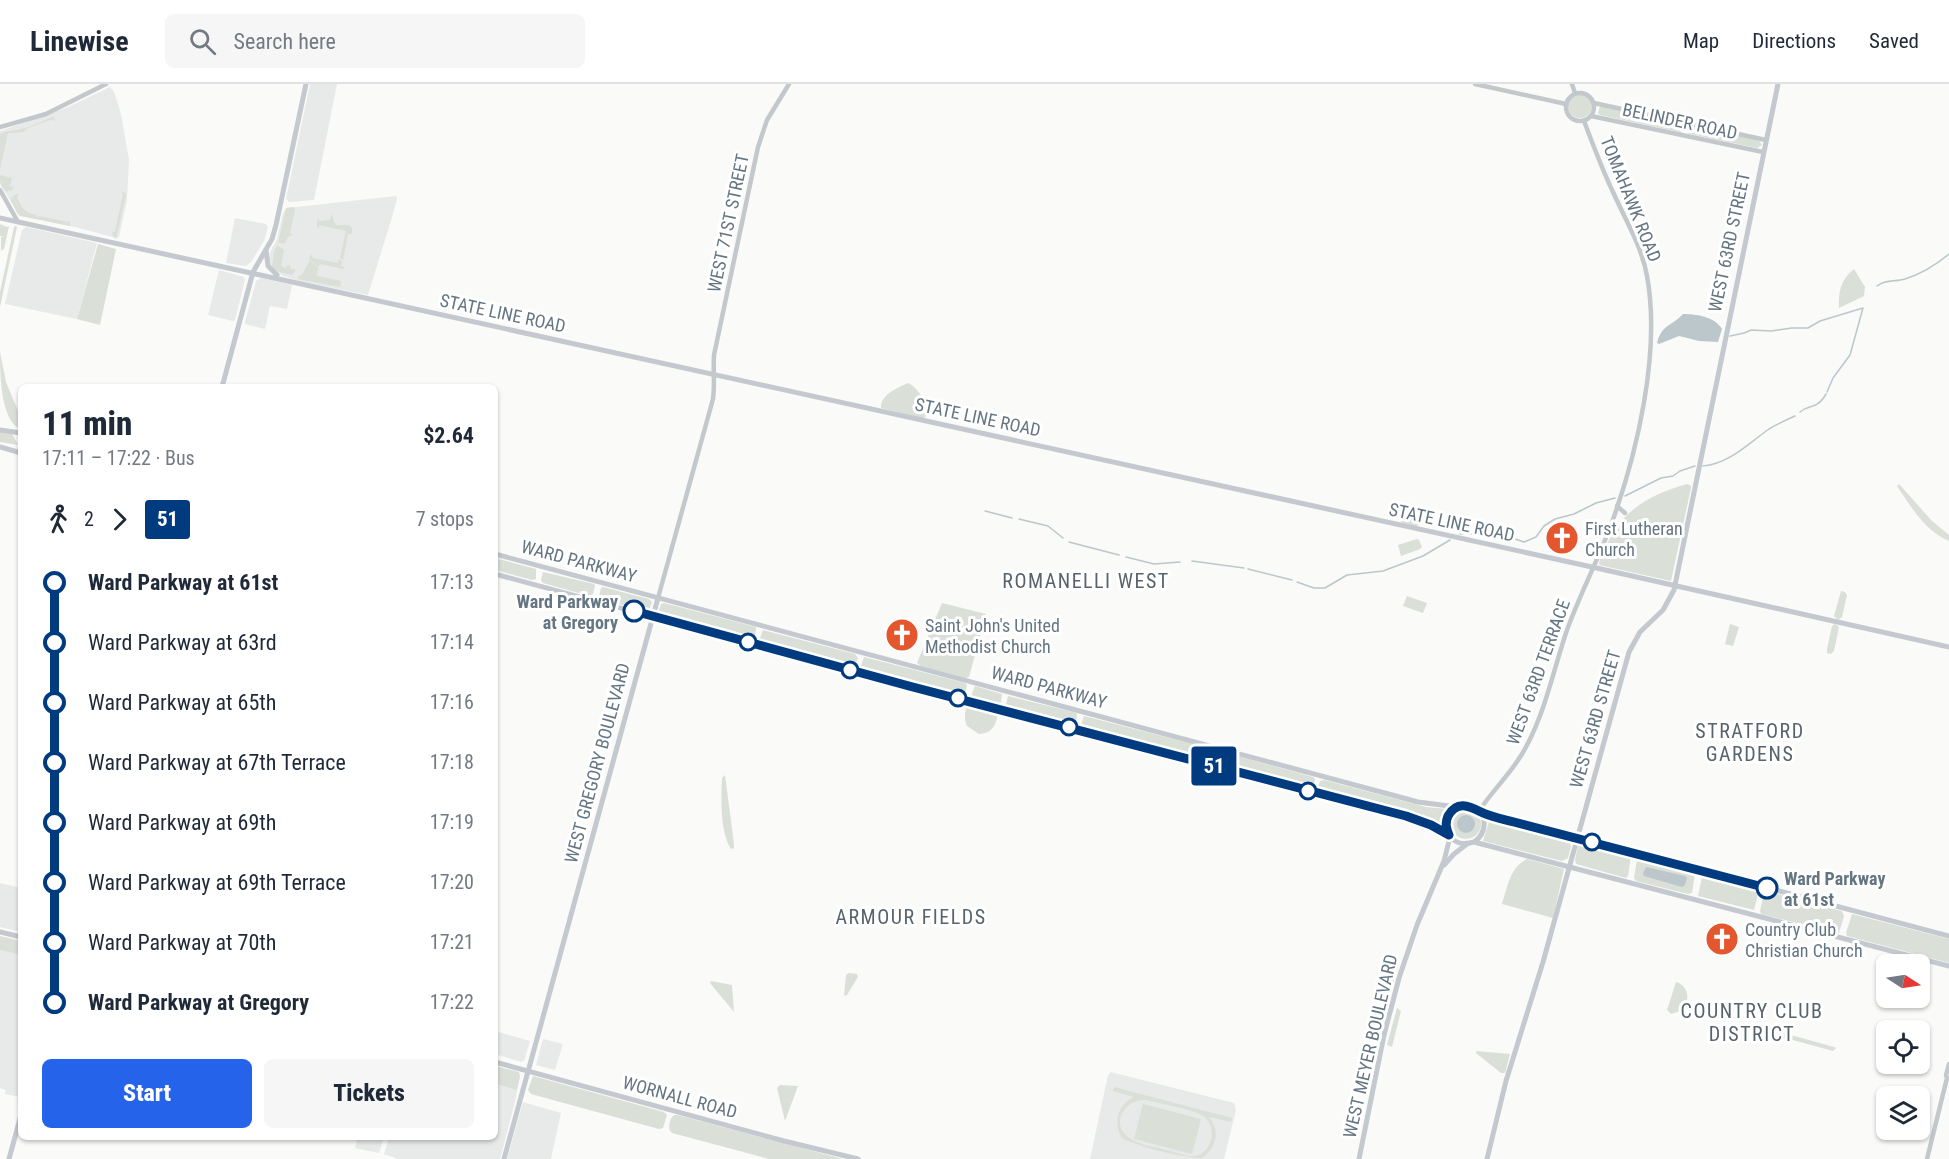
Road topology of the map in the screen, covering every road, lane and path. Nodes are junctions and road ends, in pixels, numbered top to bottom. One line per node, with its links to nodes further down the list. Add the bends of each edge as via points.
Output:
1 (106, 84): 12 (street, via 46,114)
2 (306, 84): 18 (main road, via 281,206)
3 (789, 84): 21 (street, WEST 71ST STREET, via 760,138 714,355)
4 (1475, 84): 9 (street)
5 (1572, 84): 7 (street)
6 (1778, 84): 13 (main road, WEST 63RD STREET)
7 (1575, 93): 8 (street, via 1588,95); 9 (street)
8 (1594, 103): 10 (street); 13 (street)
9 (1566, 104): 11 (street, via 1571,118)
10 (1591, 116): 11 (street); 14 (street, BELINDER ROAD)
11 (1584, 121): 27 (street, TOMAHAWK ROAD, via 1641,255 1650,297 1645,396)
12 (0, 128)
13 (1766, 140): 14 (main road, WEST 63RD STREET)
14 (1763, 152): 32 (main road, WEST 63RD STREET)
15 (0, 190): 17 (street)
16 (0, 218): 17 (main road, STATE LINE ROAD)
17 (18, 222): 19 (main road, STATE LINE ROAD)
18 (266, 250): 19 (main road); 20 (main road, via 269,268)
19 (253, 272): 20 (main road, STATE LINE ROAD); 22 (main road)
20 (284, 279): 21 (main road, STATE LINE ROAD)
21 (714, 375): 30 (main road, STATE LINE ROAD); 33 (street, WEST GREGORY BOULEVARD, via 705,433)
22 (223, 384)
23 (0, 430): 24 (main road)
24 (18, 433)
25 (0, 447): 26 (main road)
26 (18, 452)
27 (1617, 506): 28 (street); 30 (street, TOMAHAWK ROAD)
28 (1625, 513)
29 (498, 555): 33 (main road, WARD PARKWAY)
30 (1592, 567): 32 (main road, STATE LINE ROAD); 37 (street, WEST 63RD TERRACE, via 1529,743)
31 (498, 575): 34 (main road, WARD PARKWAY)
32 (1674, 586): 35 (main road, STATE LINE ROAD); 39 (main road, WEST 63RD STREET, via 1670,600 1640,632 1629,651)
33 (658, 598): 34 (main road, WEST GREGORY BOULEVARD); 36 (main road, WARD PARKWAY, via 1418,802)
34 (653, 616): 38 (main road, WARD PARKWAY, via 1406,816); 49 (main road, WEST GREGORY BOULEVARD)
35 (1949, 647)
36 (1457, 807): 37 (main road, via 1466,805); 38 (main road, via 1447,819)
37 (1480, 811): 39 (main road); 40 (main road, via 1484,829)
38 (1450, 836): 40 (main road, via 1459,843); 42 (main road, WEST MEYER BOULEVARD)
39 (1577, 838): 41 (main road, WEST 63RD STREET); 45 (main road)
40 (1470, 843): 41 (main road); 42 (main road, via 1448,860)
41 (1569, 867): 46 (main road); 56 (main road, WEST 63RD STREET)
42 (1438, 874): 55 (main road, WEST MEYER BOULEVARD, via 1408,949 1393,1000)
43 (0, 932): 44 (main road)
44 (18, 936)
45 (1949, 936)
46 (1949, 966)
47 (498, 1063): 49 (main road, WORNALL ROAD)
48 (1949, 1064): 50 (street)
49 (528, 1071): 53 (main road, WEST GREGORY BOULEVARD); 54 (main road, WORNALL ROAD)
50 (1948, 1078): 57 (street)
51 (18, 1126): 52 (main road)
52 (9, 1159)
53 (504, 1159)
54 (858, 1159)
55 (1359, 1159)
56 (1487, 1159)
57 (1927, 1159)

